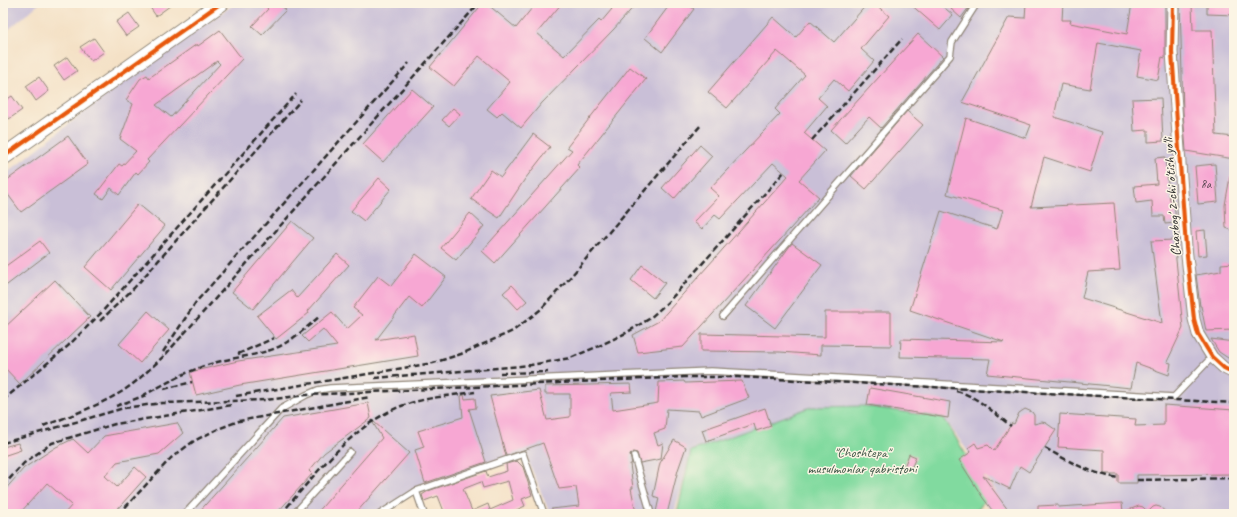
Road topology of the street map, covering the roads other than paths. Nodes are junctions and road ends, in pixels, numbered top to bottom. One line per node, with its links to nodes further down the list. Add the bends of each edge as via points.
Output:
1 (221, 3): 4 (street)
2 (977, 3): 5 (lane, via 952,42 950,56)
3 (1174, 3): 6 (street, Charbog' 2-chi o'tish yo'li, via 1172,52 1186,247 1194,319 1198,334)
4 (3, 158)
5 (723, 316)
6 (1212, 357): 7 (street, Charbog' 2-chi o'tish yo'li); 11 (lane, via 1174,396 711,371 330,388 318,390 281,409)
7 (1234, 373)
8 (350, 452): 12 (lane)
9 (634, 456): 16 (lane)
10 (416, 491): 13 (lane); 14 (lane); 15 (lane, via 523,454)
11 (184, 514)
12 (294, 514)
13 (380, 514)
14 (424, 514)
15 (544, 514)
16 (651, 514)

